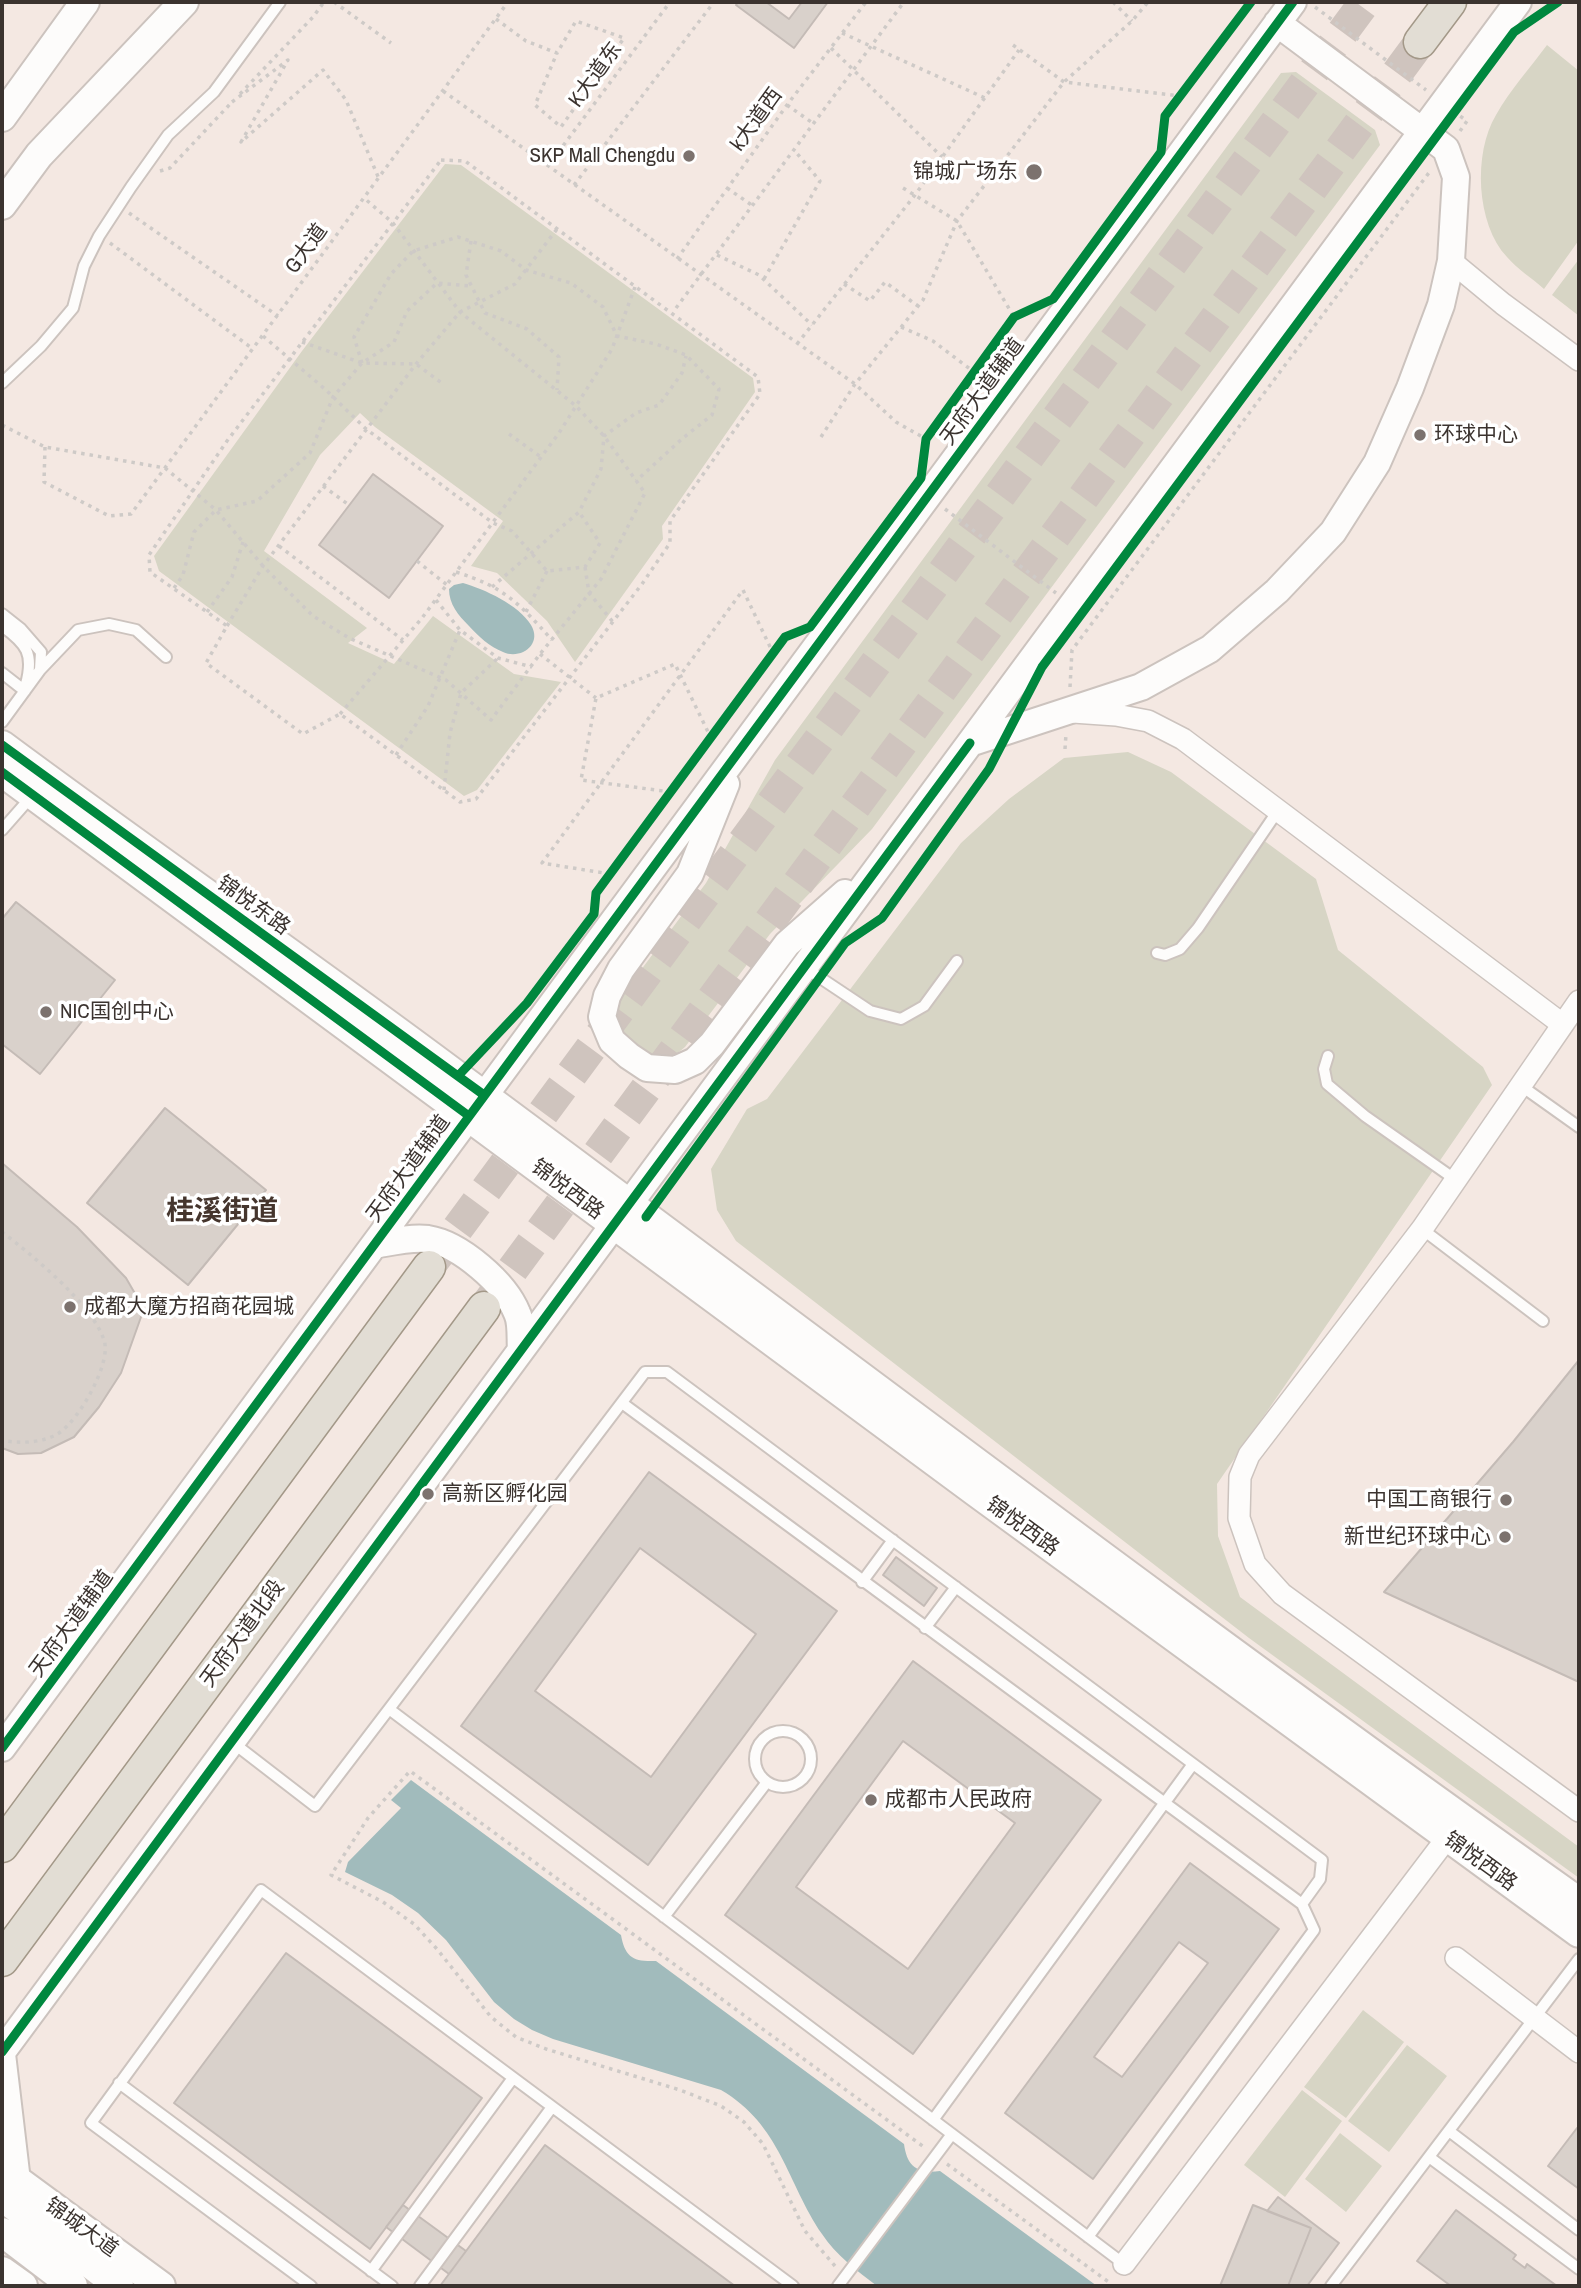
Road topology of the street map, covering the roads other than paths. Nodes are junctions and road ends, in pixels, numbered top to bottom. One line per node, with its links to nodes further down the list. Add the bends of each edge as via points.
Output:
1 (85, 2): 9 (main road)
2 (184, 2): 13 (main road, via 39,155)
3 (280, 2): 16 (lane, via 214,92 168,135 135,180 84,266 73,308)
4 (1293, 2): 7 (street, 天府大道辅道)
5 (1450, 2): 8 (main road)
6 (1518, 2): 12 (street, via 1453,106)
7 (1277, 23): 12 (street); 27 (street, 天府大道辅道)
8 (1420, 42)
9 (28, 79): 10 (main road); 11 (main road)
10 (2, 92)
11 (2, 117)
12 (1428, 135): 14 (street, via 1446,149 1456,177); 25 (street)
13 (2, 205)
14 (1451, 261): 15 (street); 23 (street, via 1441,305 1410,388 1377,463 1334,532 1277,591 1210,649 1141,687)
15 (1579, 360)
16 (2, 383)
17 (2, 614): 20 (lane, via 41,652)
18 (2, 626): 22 (lane, via 29,652 31,667)
19 (166, 657): 20 (lane, via 136,630 109,624 78,630)
20 (40, 670): 22 (lane)
21 (2, 673): 22 (lane)
22 (25, 691): 24 (lane)
23 (1068, 712): 25 (street); 30 (street, via 1149,721 1183,739)
24 (2, 722)
25 (970, 743): 32 (street)
26 (2, 745): 40 (main road, 锦悦东路)
27 (740, 750): 32 (street, via 690,874 607,996 602,1017 612,1041 629,1056 648,1068 675,1070 695,1061 787,944); 40 (street, 天府大道辅道)
28 (2, 772): 29 (main road, 锦悦东路)
29 (33, 795): 31 (lane); 40 (main road, 锦悦东路)
30 (1278, 812): 33 (lane, via 1180,949); 37 (street)
31 (2, 830)
32 (884, 858): 35 (street)
33 (1157, 953)
34 (957, 961): 35 (lane, via 923,1006 901,1019 870,1011)
35 (804, 967): 43 (street)
36 (1579, 1001): 37 (street)
37 (1562, 1024): 39 (street)
38 (1328, 1056): 42 (lane, via 1324,1069 1327,1084)
39 (1520, 1085): 41 (lane); 42 (street)
40 (477, 1106): 43 (main road, 锦悦西路); 45 (street, 天府大道辅道)
41 (1579, 1127)
42 (1455, 1180): 44 (street)
43 (621, 1215): 49 (street); 62 (main road, 锦悦西路); 64 (main road, 锦悦西路)
44 (1422, 1228): 48 (lane); 61 (street, via 1249,1455 1240,1477 1239,1518 1255,1564 1282,1594)
45 (374, 1245): 49 (street, via 429,1239 459,1251 505,1292 518,1315); 57 (street, 天府大道辅道)
46 (429, 1267): 63 (main road)
47 (484, 1308): 70 (main road, 天府大道北段)
48 (1543, 1321)
49 (521, 1350): 56 (street)
50 (621, 1404): 51 (lane, via 645,1372 667,1372); 52 (lane); 55 (lane)
51 (893, 1540): 52 (lane); 53 (lane)
52 (862, 1582): 54 (lane)
53 (956, 1587): 54 (lane); 58 (lane)
54 (925, 1628): 60 (lane)
55 (389, 1709): 56 (lane, via 315,1806); 66 (lane)
56 (231, 1742): 73 (street)
57 (2, 1748)
58 (1194, 1764): 60 (lane); 65 (lane, via 1322,1860 1320,1879)
59 (767, 1782): 59 (lane, via 785,1787 802,1780 810,1763 800,1737 783,1731 760,1742 756,1768); 66 (lane)
60 (1164, 1805): 65 (lane); 77 (lane)
61 (1579, 1811)
62 (1447, 1838): 67 (main road, 锦悦西路); 85 (street)
63 (2, 1846)
64 (1579, 1902)
65 (1302, 1904): 84 (lane, via 1314,1930)
66 (664, 1917): 77 (lane)
67 (1579, 1933)
68 (1456, 1958): 71 (street)
69 (1579, 1959): 71 (lane)
70 (2, 1960)
71 (1534, 2018): 72 (street); 78 (lane)
72 (1579, 2052)
73 (2, 2053): 81 (street)
74 (513, 2078): 75 (lane, via 261,1890); 76 (lane); 88 (lane)
75 (120, 2083): 88 (lane); 93 (lane, via 91,2123)
76 (552, 2107): 95 (lane); 96 (lane)
77 (933, 2120): 79 (lane)
78 (1449, 2131): 80 (lane); 82 (lane)
79 (952, 2134): 84 (lane); 97 (lane)
80 (1429, 2157): 86 (lane); 98 (lane)
81 (7, 2182): 91 (main road); 92 (main road, 锦城大道)
82 (1579, 2230)
83 (2, 2232): 90 (main road)
84 (1087, 2237): 85 (lane)
85 (1124, 2264)
86 (1579, 2269)
87 (2, 2271): 89 (main road)
88 (372, 2271): 94 (lane)
89 (23, 2286)
90 (73, 2286)
91 (119, 2286)
92 (161, 2286)
93 (311, 2286)
94 (392, 2286)
95 (420, 2286)
96 (793, 2286)
97 (838, 2286)
98 (1331, 2286)

